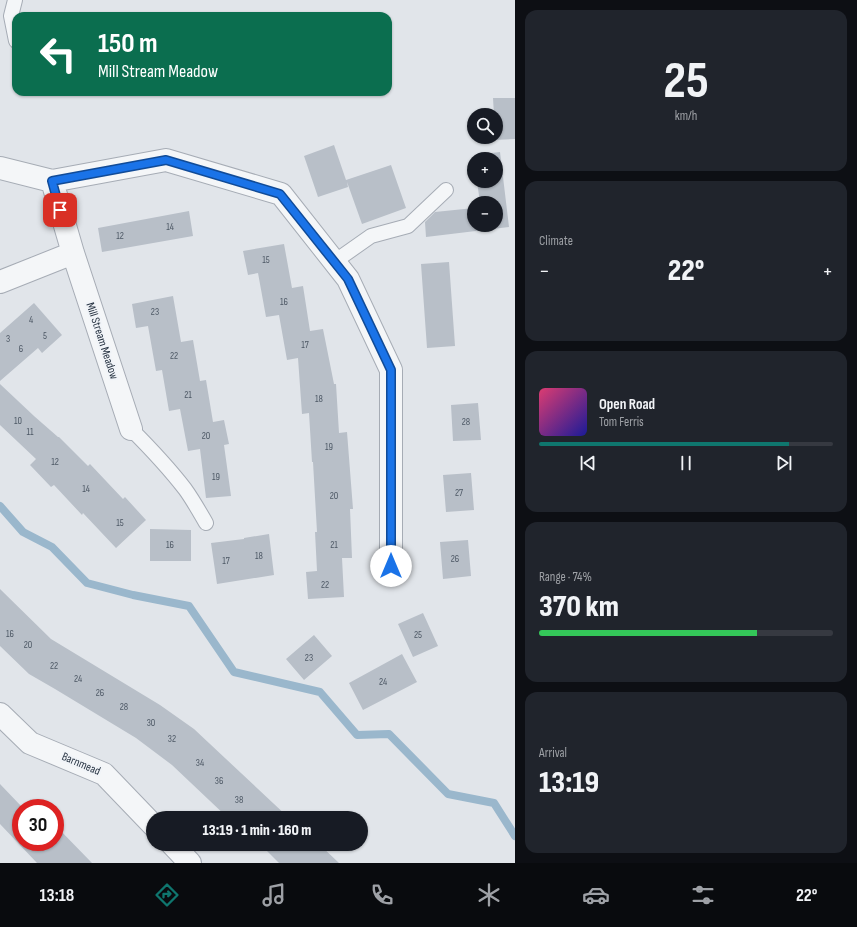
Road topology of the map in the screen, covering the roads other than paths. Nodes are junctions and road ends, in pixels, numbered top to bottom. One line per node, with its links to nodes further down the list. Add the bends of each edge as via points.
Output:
1 (15, 0): 2 (lane)
2 (12, 12)
3 (0, 168): 4 (street)
4 (52, 181): 6 (street, Mill Stream Meadow); 7 (street, via 166,160 280,194)
5 (446, 190): 7 (lane, via 408,226 371,236)
6 (73, 254): 8 (street); 9 (street, Mill Stream Meadow)
7 (334, 262): 11 (street, via 348,279 391,370)
8 (0, 282)
9 (131, 429): 10 (lane, via 186,490)
10 (206, 523)
11 (391, 566)
12 (0, 714): 13 (street, Barnmead, via 30,742 104,774)
13 (146, 818)
14 (179, 851): 15 (street)
15 (190, 863)

